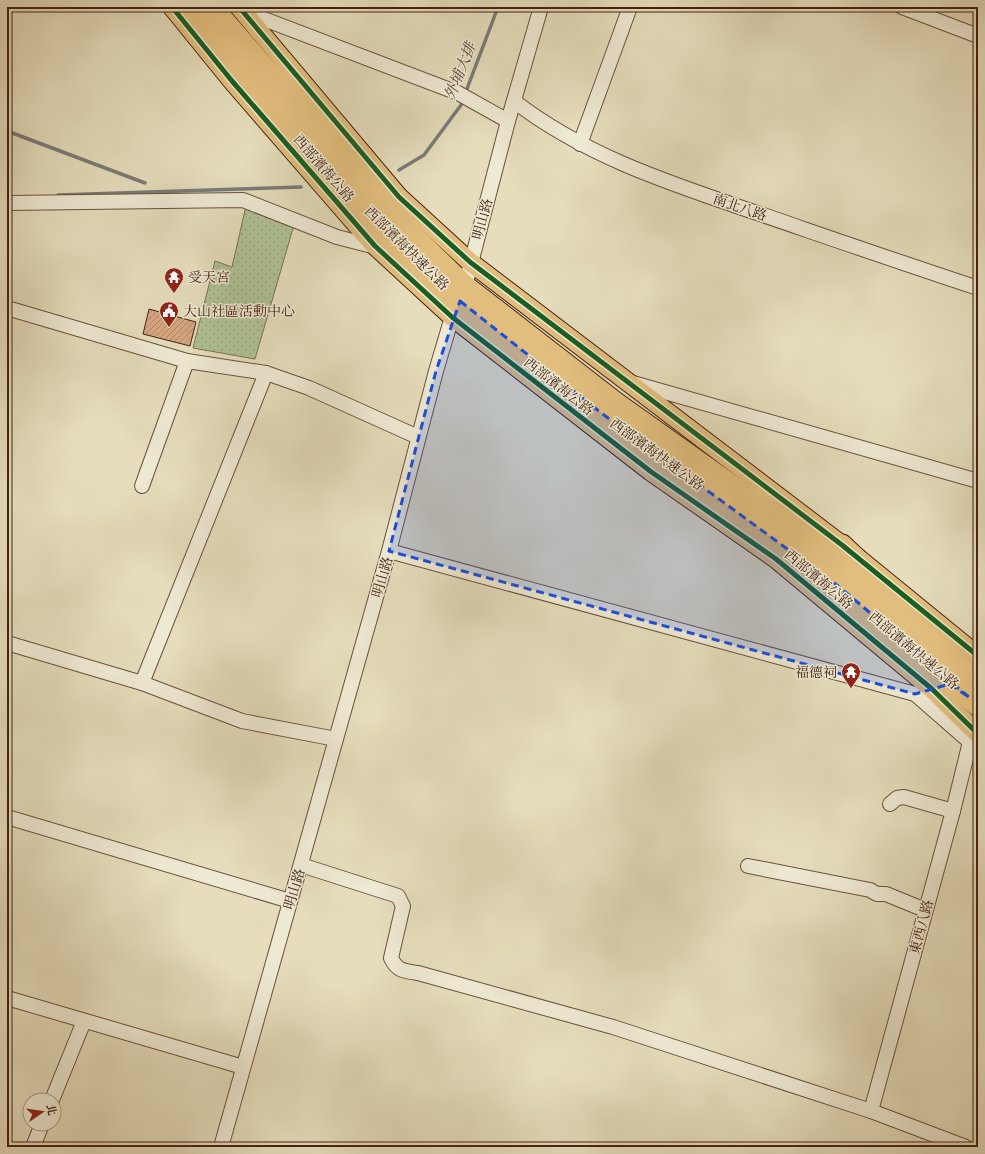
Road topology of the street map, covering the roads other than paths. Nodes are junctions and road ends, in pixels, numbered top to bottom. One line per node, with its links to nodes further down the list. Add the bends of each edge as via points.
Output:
1 (172, 7): 9 (main road, 西部濱海公路)
2 (177, 7): 9 (highway)
3 (189, 7): 18 (highway, 西部濱海快速公路, via 392,238)
4 (212, 7): 18 (highway, 西部濱海快速公路, via 401,224)
5 (541, 7): 11 (street, 明山路)
6 (630, 7): 13 (street)
7 (902, 7): 10 (street)
8 (241, 9): 12 (street, via 463,96); 16 (main road, via 399,197)
9 (192, 32): 15 (main road, 西部濱海公路)
10 (978, 36)
11 (514, 101): 12 (street, 明山路); 13 (street, 南北八路, via 530,114)
12 (508, 122): 16 (street, 明山路)
13 (580, 144): 17 (street, 南北八路, via 675,185)
14 (7, 203): 15 (street, via 243,200 337,237)
15 (376, 247): 18 (main road, 西部濱海公路)
16 (470, 262): 18 (street, 明山路); 22 (main road)
17 (978, 288)
18 (459, 301): 23 (street, 明山路); 28 (main road, 西部濱海公路, via 650,471); 33 (highway, 西部濱海快速公路, via 600,412 842,589)
19 (7, 308): 20 (street)
20 (187, 361): 21 (street); 25 (street)
21 (266, 374): 23 (street, via 309,388); 31 (street)
22 (631, 382): 24 (street); 26 (main road)
23 (418, 437): 27 (street, 明山路)
24 (978, 481)
25 (142, 486)
26 (842, 545): 30 (main road); 33 (highway)
27 (389, 551): 34 (street); 36 (street, 明山路)
28 (776, 559): 32 (main road, 西部濱海公路); 33 (highway)
29 (7, 643): 31 (street)
30 (978, 656)
31 (142, 683): 36 (street, via 242,721)
32 (932, 689): 34 (street); 35 (main road, 西部濱海公路)
33 (976, 692)
34 (915, 694): 35 (street)
35 (974, 738): 38 (street, 東西八路)
36 (336, 739): 40 (street, 明山路)
37 (890, 804): 38 (street, via 897,798 904,798)
38 (953, 811): 43 (street, 東西八路)
39 (7, 817): 42 (street)
40 (301, 865): 42 (street, 明山路); 48 (street, via 398,896 403,906 391,958 395,967 613,1027)
41 (748, 866): 43 (street, via 870,890)
42 (290, 901): 46 (street, 明山路)
43 (925, 910): 48 (street, 東西八路)
44 (7, 998): 45 (street)
45 (84, 1021): 46 (street); 47 (street)
46 (243, 1067): 51 (street, 明山路)
47 (55, 1092)
48 (871, 1111): 52 (street)
49 (39, 1132): 50 (street)
50 (33, 1147)
51 (220, 1147)
52 (966, 1147)

